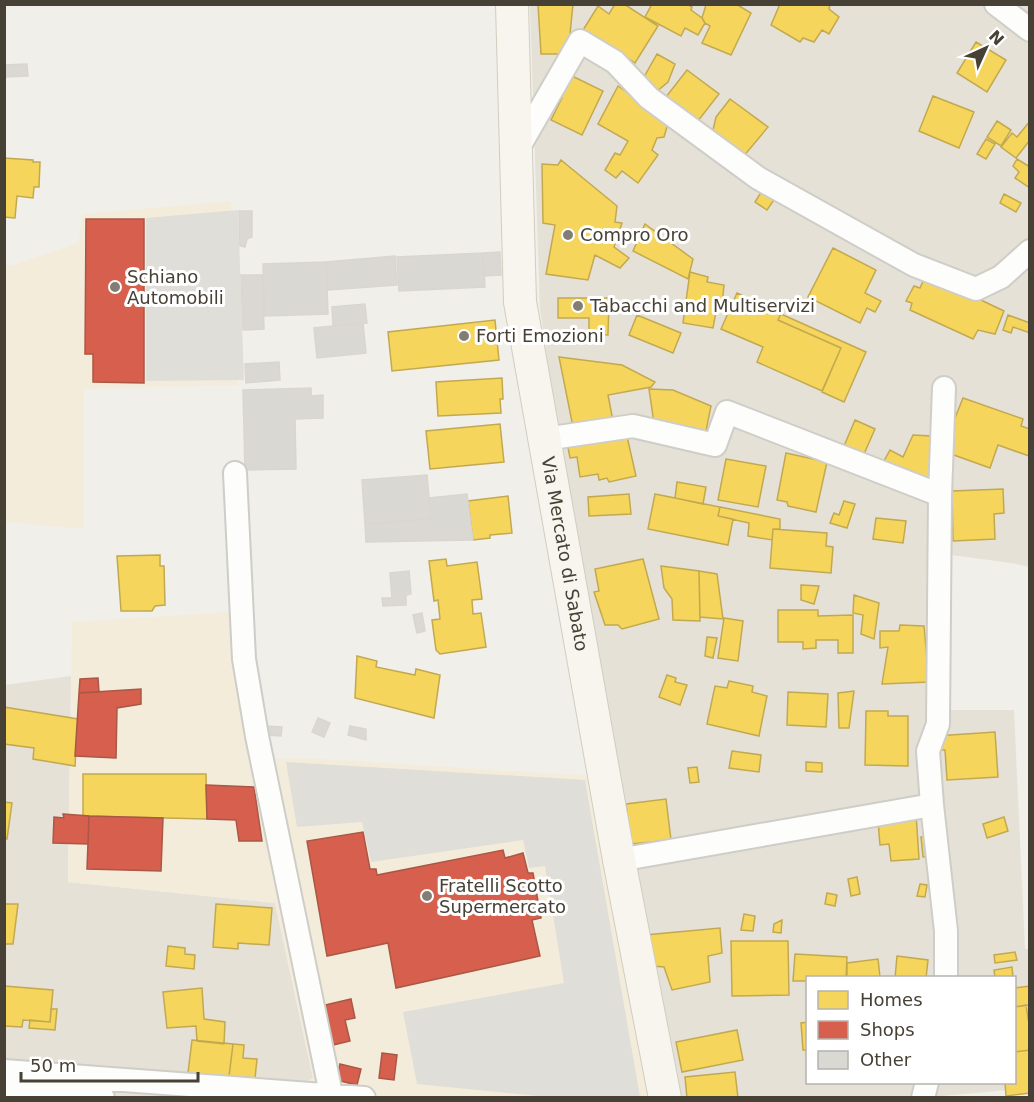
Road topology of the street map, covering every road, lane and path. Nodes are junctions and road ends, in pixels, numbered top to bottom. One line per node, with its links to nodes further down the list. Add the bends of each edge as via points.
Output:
1 (512, 4): 4 (street, Via Mercato di Sabato)
2 (996, 4): 3 (street)
3 (1029, 30)
4 (516, 152): 5 (street, via 580,41 615,62 649,98 758,178 914,265 976,289 1001,277); 7 (street, Via Mercato di Sabato, via 520,302)
5 (1029, 251)
6 (944, 388): 9 (street)
7 (545, 439): 9 (street, via 633,426 715,445 727,412); 11 (street, Via Mercato di Sabato)
8 (235, 473): 15 (street, via 244,658)
9 (940, 495): 10 (street, via 938,724 928,752)
10 (932, 805): 11 (street); 12 (street, via 946,931)
11 (619, 861): 18 (street, Via Mercato di Sabato)
12 (946, 976)
13 (4, 1071): 15 (street)
14 (4, 1088): 16 (street)
15 (331, 1094): 17 (street)
16 (103, 1098)
17 (364, 1098)
18 (665, 1098)

